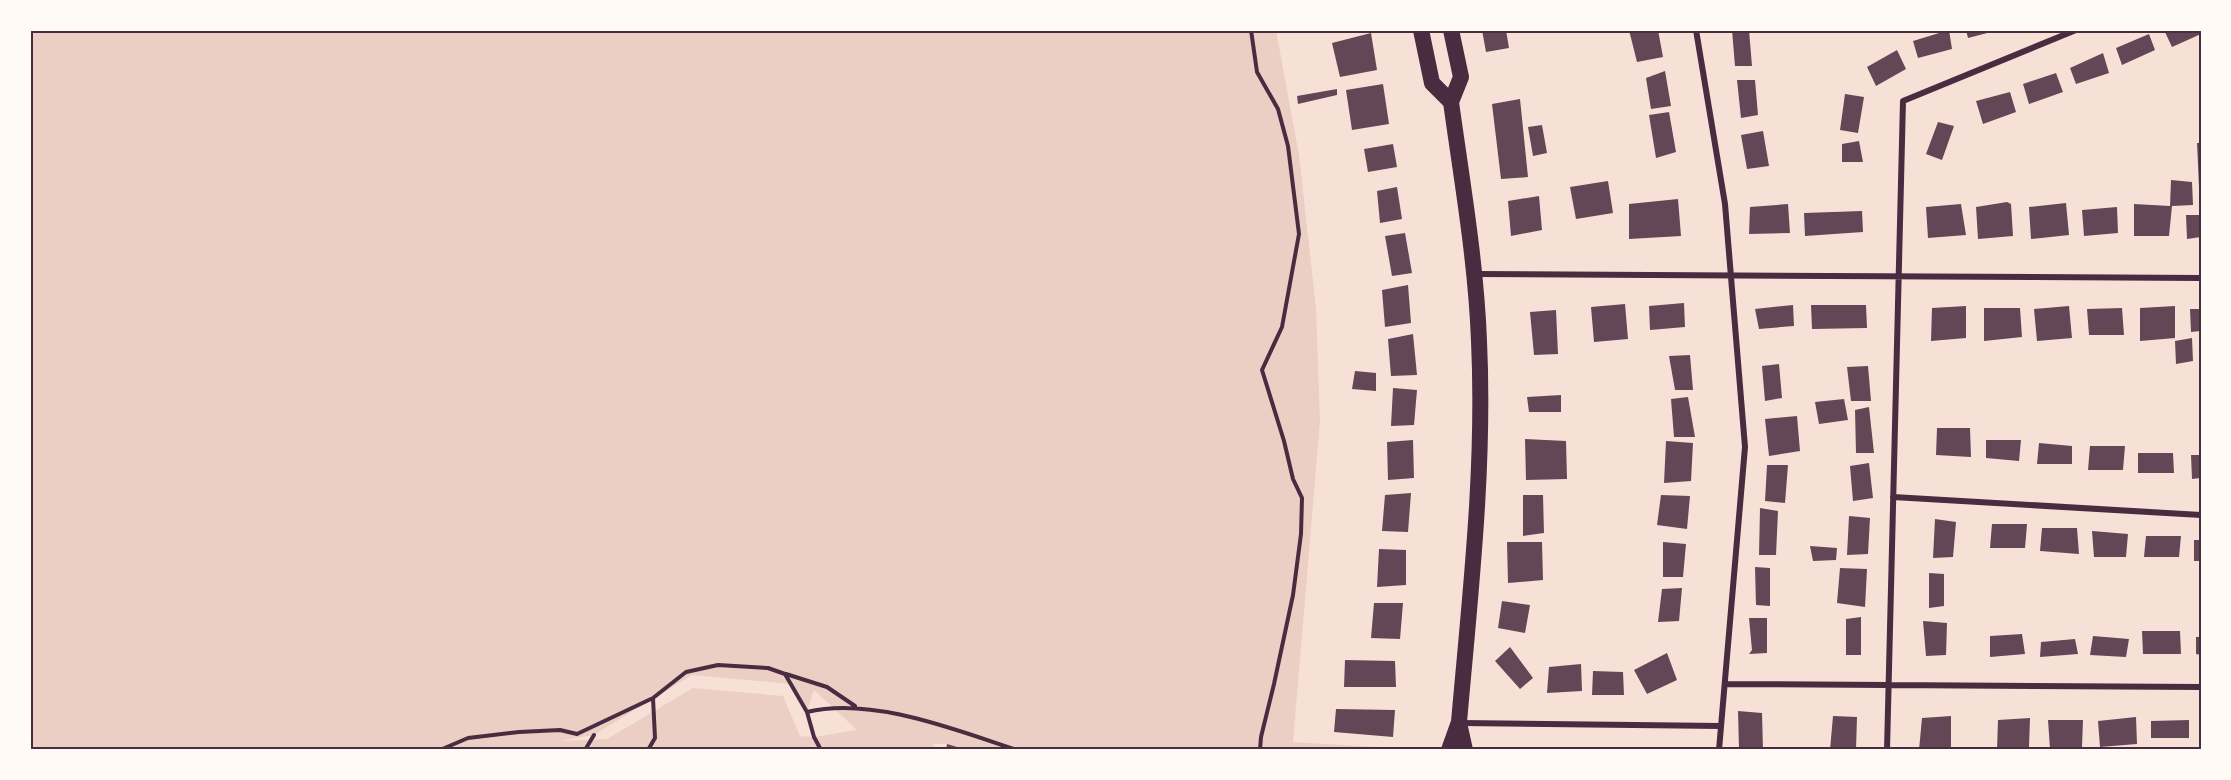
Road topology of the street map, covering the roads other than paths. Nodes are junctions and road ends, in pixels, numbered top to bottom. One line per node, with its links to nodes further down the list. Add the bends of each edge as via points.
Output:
1 (1421, 30): 5 (highway, via 1432,82)
2 (1450, 30): 5 (highway, via 1461,77)
3 (1696, 30): 7 (street, via 1725,204)
4 (2076, 30): 8 (street, via 1903,101)
5 (1451, 102): 6 (highway)
6 (1476, 274): 7 (street); 15 (highway, via 1480,445)
7 (1732, 277): 8 (street); 12 (street, via 1745,447)
8 (1899, 277): 9 (street); 10 (street)
9 (2201, 278)
10 (1893, 497): 11 (street); 13 (street)
11 (2201, 515)
12 (1725, 684): 13 (street); 16 (street)
13 (1888, 685): 14 (street); 20 (street)
14 (2201, 687)
15 (1459, 723): 16 (street); 17 (highway); 18 (highway)
16 (1721, 726): 19 (street)
17 (1449, 750)
18 (1465, 750)
19 (1719, 750)
20 (1887, 750)

